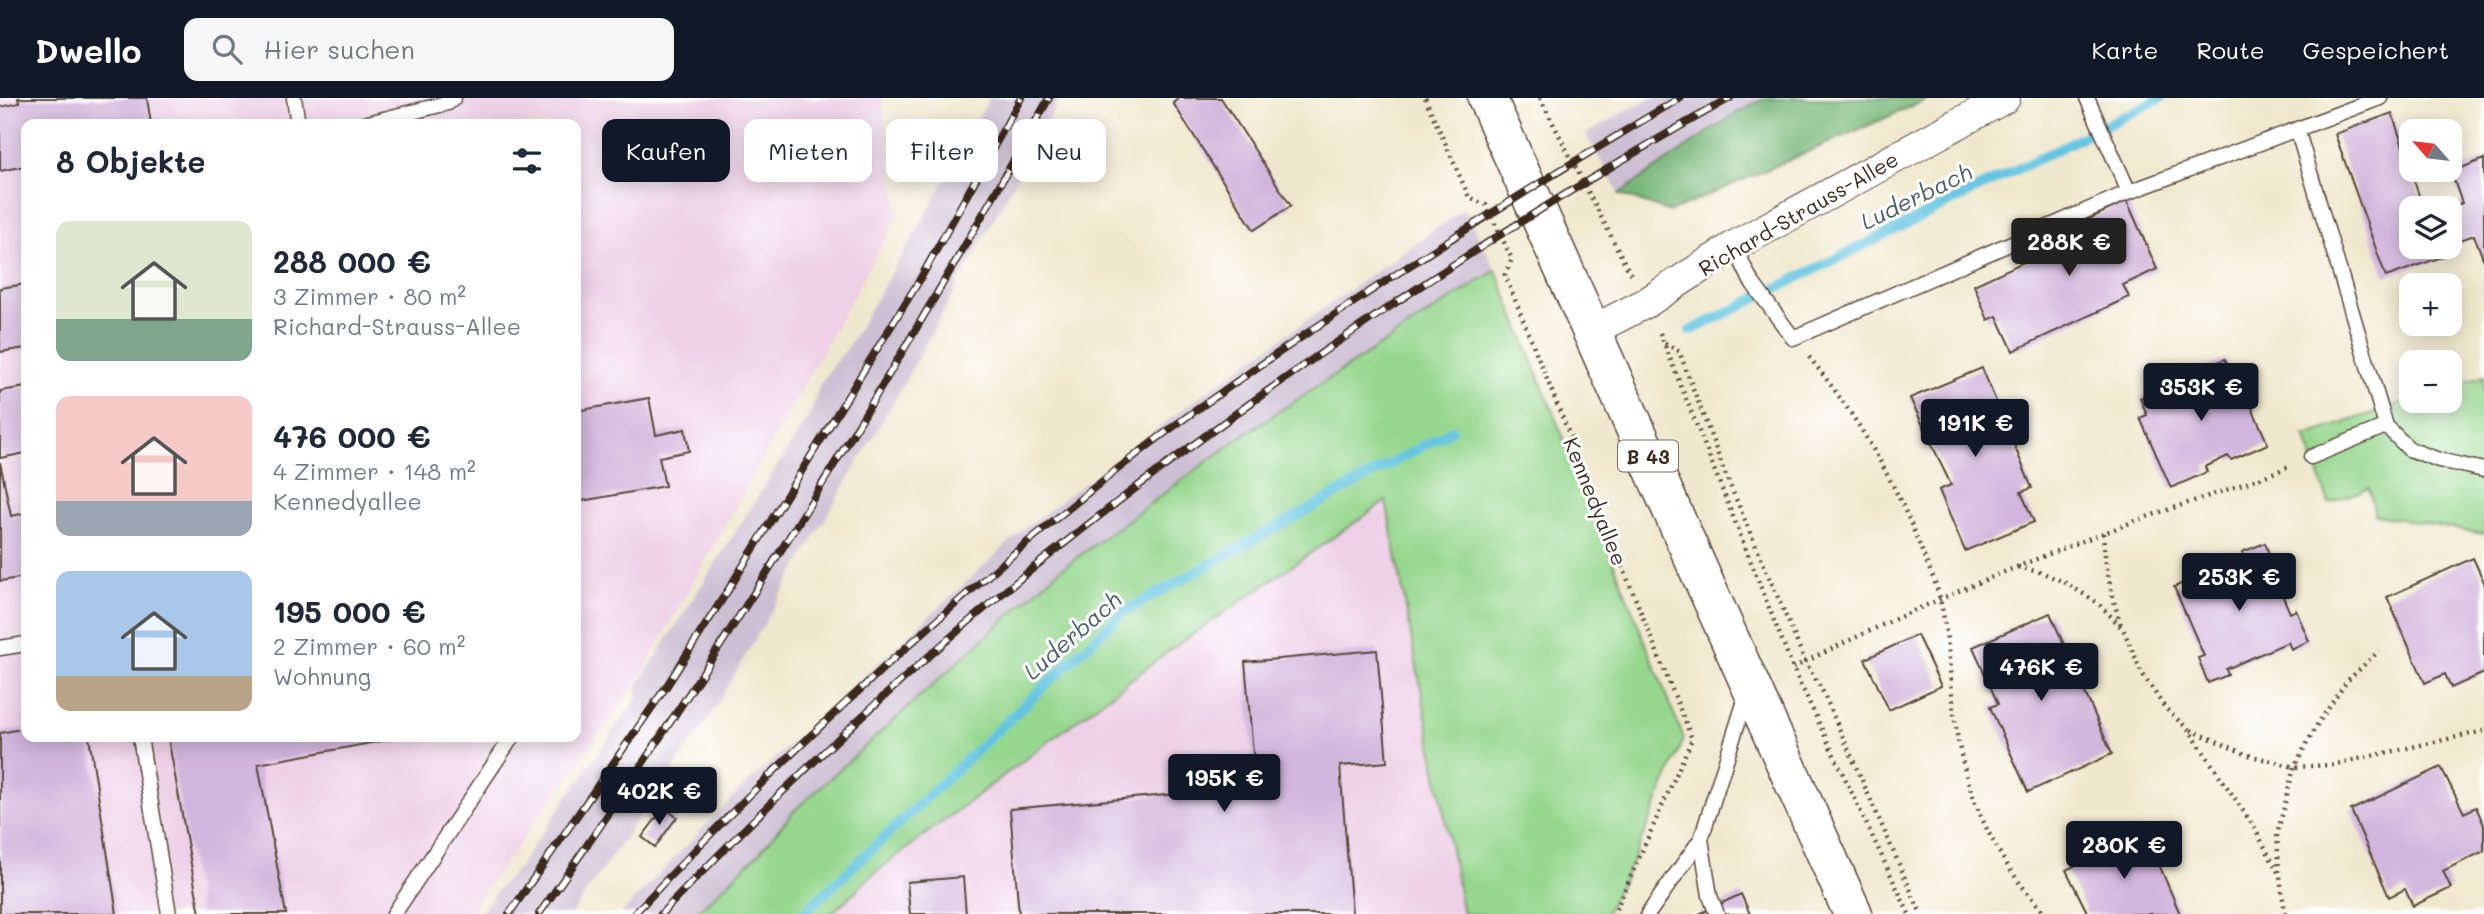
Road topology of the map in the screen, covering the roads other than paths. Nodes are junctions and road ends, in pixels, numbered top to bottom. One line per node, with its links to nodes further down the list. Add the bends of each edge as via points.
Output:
1 (294, 98): 7 (lane)
2 (454, 98): 8 (lane)
3 (1487, 98): 12 (main road, B 43)
4 (2005, 98): 11 (street, Richard-Strauss-Allee)
5 (2380, 98): 9 (lane)
6 (2090, 105): 10 (lane)
7 (297, 119)
8 (384, 119)
9 (2297, 129): 10 (lane); 13 (lane)
10 (2129, 192): 11 (lane, via 1793,338 1751,281)
11 (1734, 246): 12 (street, Richard-Strauss-Allee, via 1646,303)
12 (1591, 331): 18 (main road, B 43)
13 (2386, 426): 14 (lane); 15 (lane, via 2409,449)
14 (2311, 457)
15 (2484, 470)
16 (21, 645): 17 (lane)
17 (0, 648)
18 (1750, 684): 21 (lane); 26 (main road, B 43)
19 (141, 742): 22 (lane)
20 (509, 742): 23 (lane)
21 (1701, 839): 24 (lane); 25 (lane)
22 (169, 914)
23 (394, 914)
24 (1648, 914)
25 (1717, 914)
26 (1853, 914)

